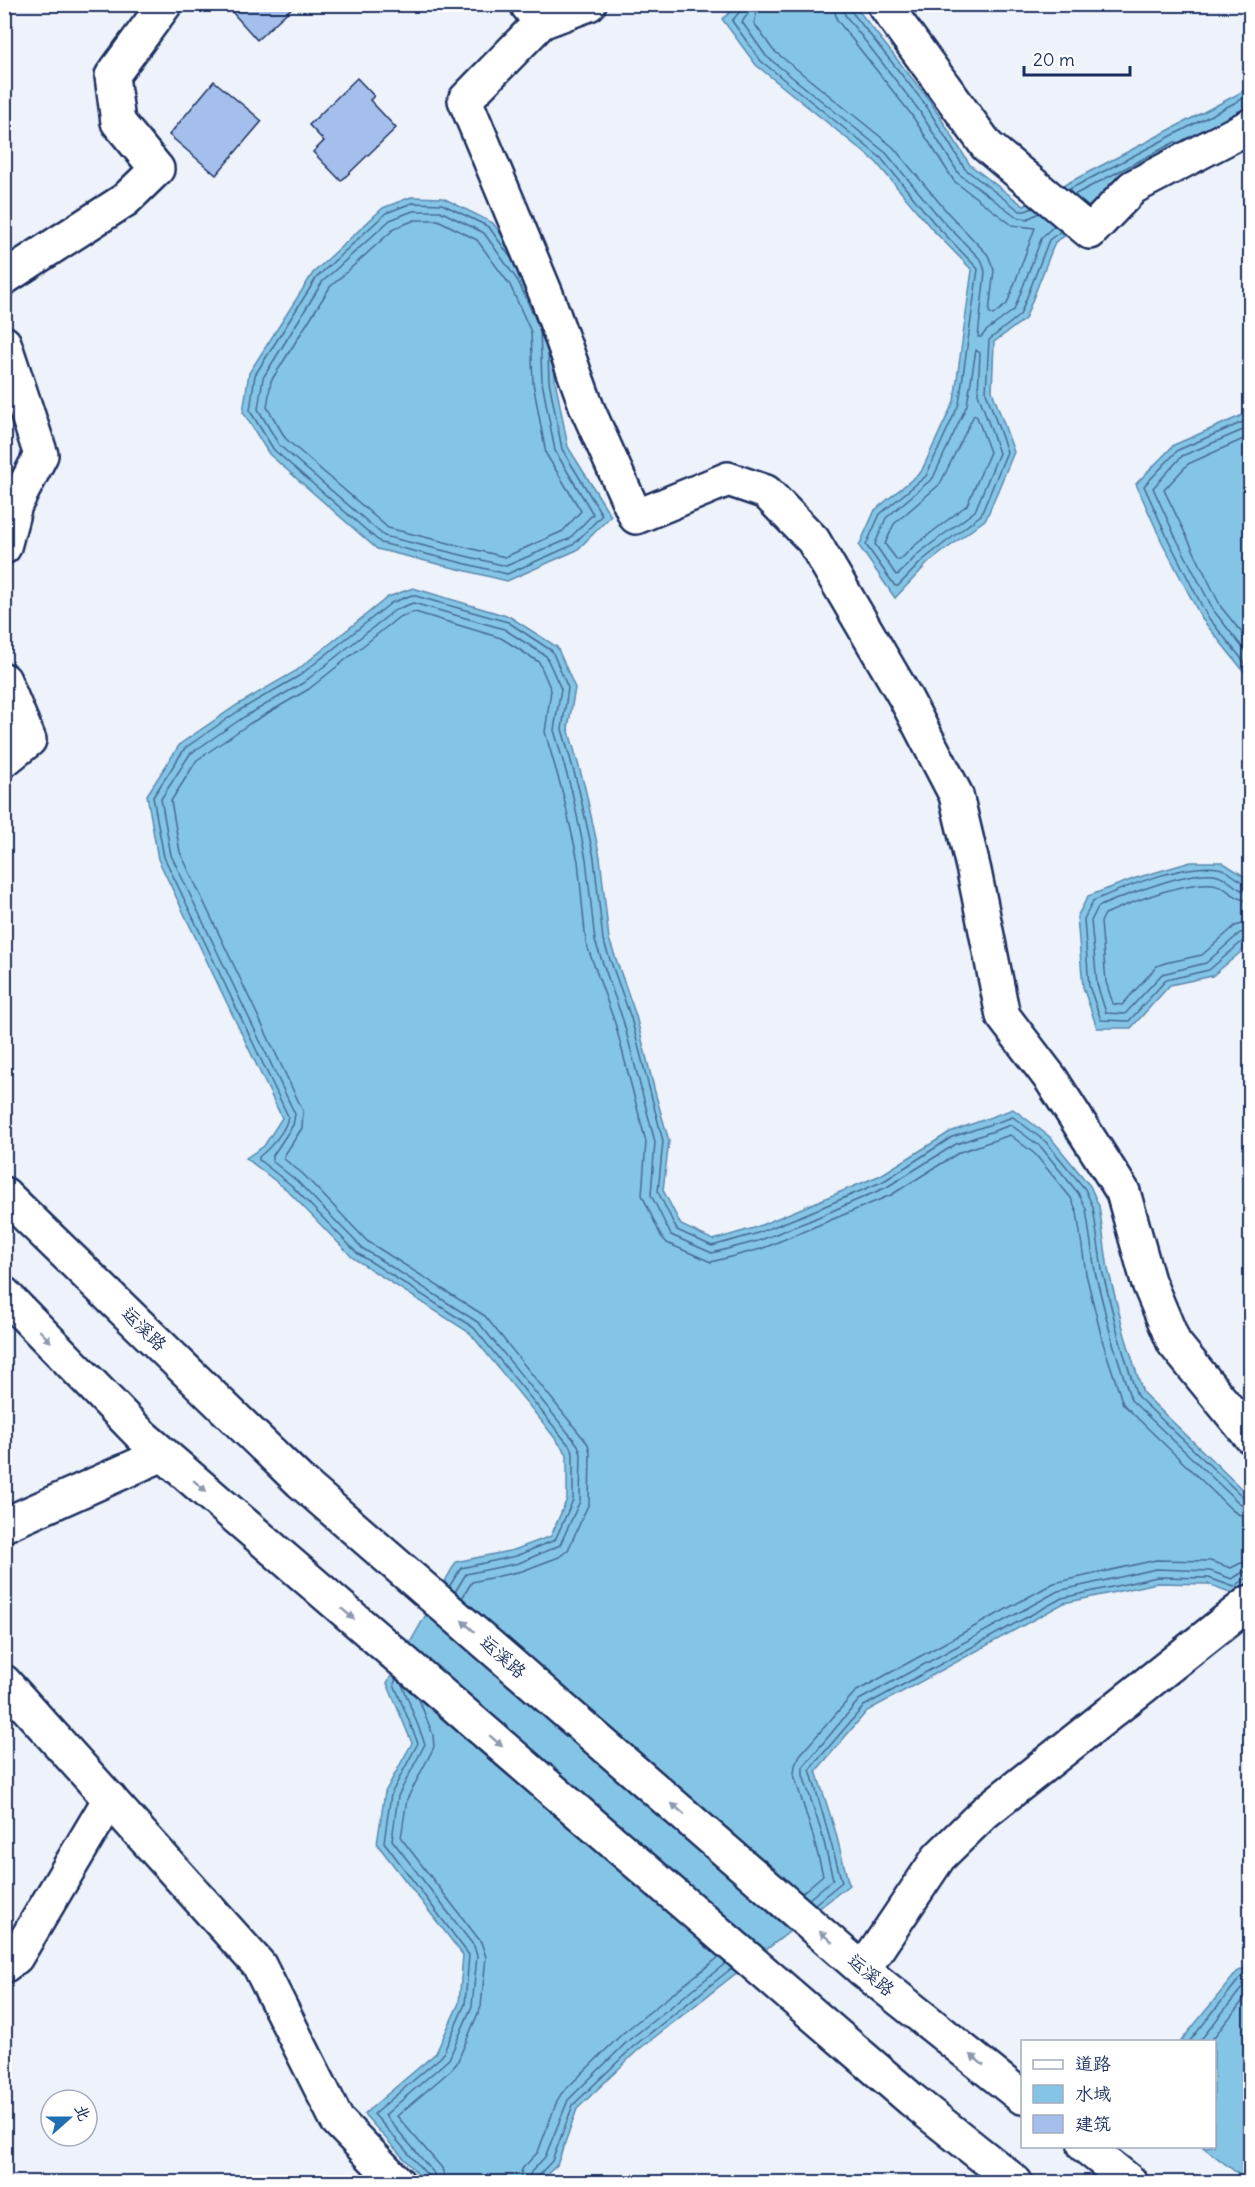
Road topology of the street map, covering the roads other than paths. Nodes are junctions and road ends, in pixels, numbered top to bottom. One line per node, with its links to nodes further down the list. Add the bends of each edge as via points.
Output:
1 (165, 4): 6 (main road, via 112,76 118,122 157,169 125,200)
2 (588, 4): 4 (main road)
3 (884, 4): 5 (main road, via 987,146 1090,232 1132,187)
4 (534, 13): 13 (main road, via 465,100 546,294 587,408 636,517 728,479 766,492 813,540 905,697 956,795 1003,1016 1051,1079 1123,1192 1148,1281 1174,1343)
5 (1251, 126)
6 (4, 278)
7 (4, 343): 8 (main road, via 41,455 15,505)
8 (4, 547)
9 (4, 680): 10 (main road, via 29,740)
10 (4, 760)
11 (4, 1194): 20 (main road, 运溪路, one-way to 11, via 301,1482)
12 (4, 1294): 14 (main road, one-way to 14)
13 (1251, 1436)
14 (163, 1454): 15 (main road); 24 (main road, one-way to 24, via 912,2100)
15 (4, 1525)
16 (1251, 1602): 20 (main road, via 985,1812 939,1857)
17 (4, 1682): 18 (main road)
18 (110, 1799): 19 (main road, via 16,1958); 23 (main road, via 259,1965 337,2120)
19 (4, 1966)
20 (863, 1970): 21 (main road, 运溪路, one-way to 20)
21 (1021, 2095)
22 (1088, 2148): 25 (main road)
23 (397, 2182)
24 (1015, 2182)
25 (1130, 2182)

